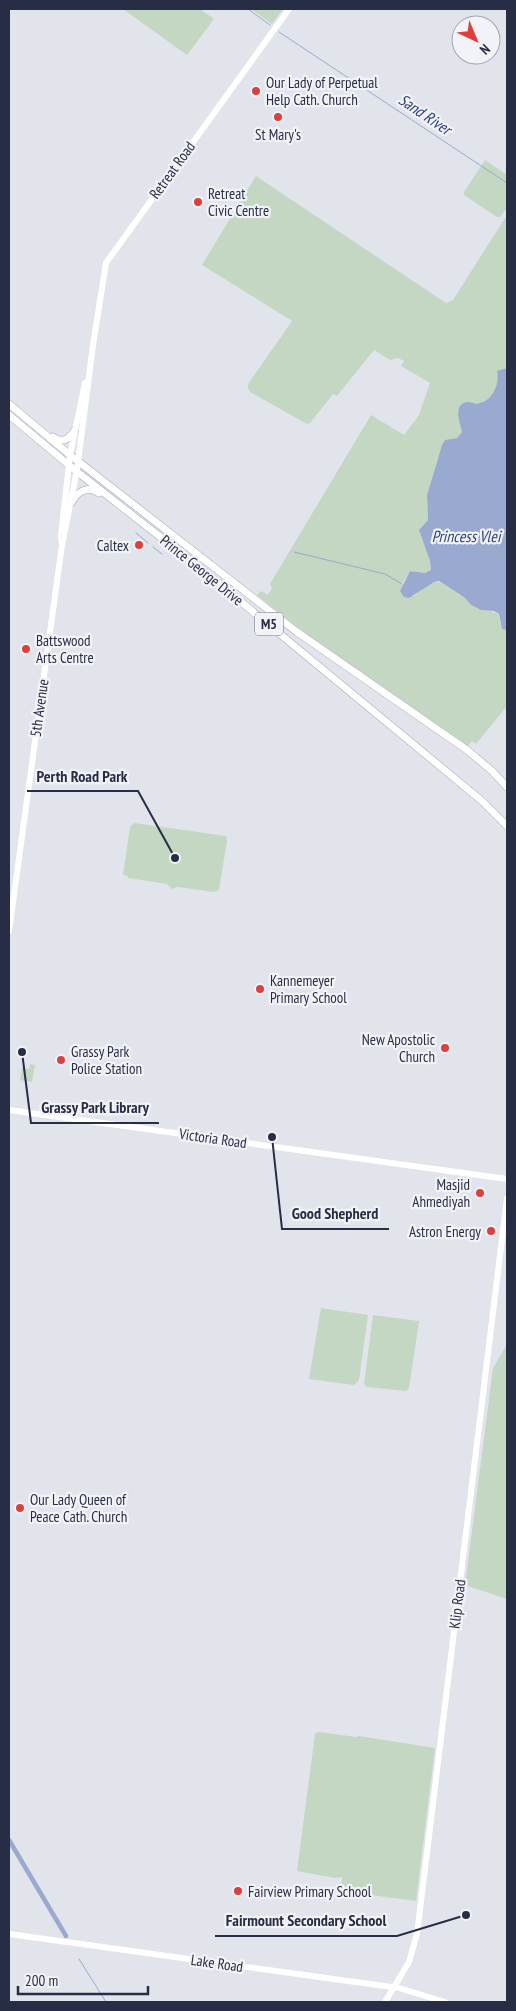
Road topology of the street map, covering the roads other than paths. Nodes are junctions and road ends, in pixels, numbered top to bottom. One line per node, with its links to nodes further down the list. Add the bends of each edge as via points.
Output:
1 (290, 9): 2 (street, Retreat Road, via 108,260)
2 (93, 347): 5 (street, Retreat Road); 7 (street, Retreat Road)
3 (11, 405): 5 (main road, via 57,439 67,439); 6 (main road, Prince George Drive / M5)
4 (9, 415): 8 (main road, Prince George Drive / M5)
5 (75, 430): 6 (street, Retreat Road)
6 (70, 455): 7 (main road, Prince George Drive / M5); 8 (street, 5th Avenue)
7 (78, 461): 9 (street, 5th Avenue); 13 (main road, Prince George Drive / M5, via 302,636 473,754)
8 (69, 465): 9 (main road, Prince George Drive / M5); 12 (street, 5th Avenue)
9 (76, 471): 10 (street, 5th Avenue); 11 (main road, Prince George Drive / M5)
10 (71, 503): 11 (main road, via 78,493 90,489); 12 (street, 5th Avenue)
11 (119, 504): 14 (main road, Prince George Drive / M5, via 474,794)
12 (62, 545): 15 (street, 5th Avenue)
13 (507, 787)
14 (507, 826)
15 (9, 931)
16 (9, 1110): 17 (street, Victoria Road)
17 (507, 1179)
18 (507, 1198): 19 (street, Klip Road)
19 (506, 1217): 21 (street, Klip Road, via 417,1934 409,1962)
20 (9, 1934): 21 (street, Lake Road)
21 (395, 1987): 22 (street, Klip Road); 23 (street, Lake Road)
22 (385, 2002)
23 (445, 2002)

